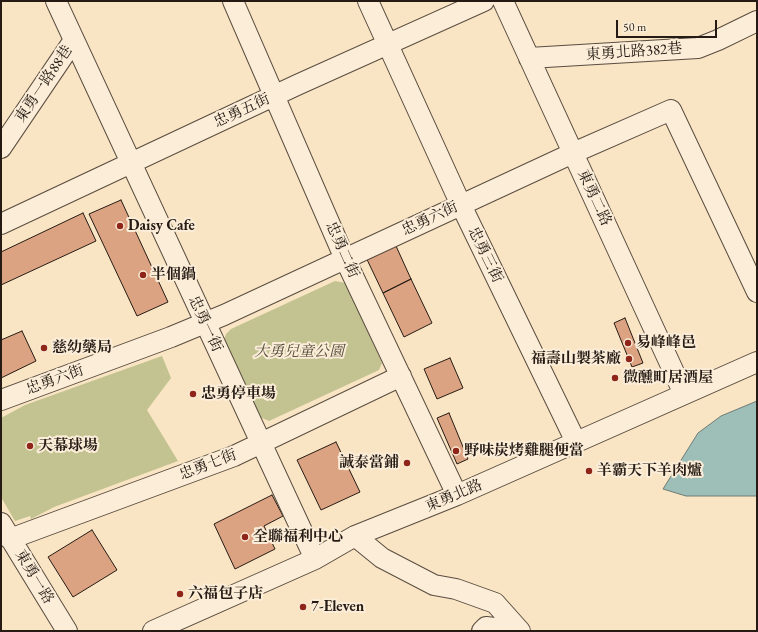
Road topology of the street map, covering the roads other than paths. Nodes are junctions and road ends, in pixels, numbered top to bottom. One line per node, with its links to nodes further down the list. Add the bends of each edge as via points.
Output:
1 (56, 1): 7 (street, 忠勇一街)
2 (233, 1): 10 (street, 忠勇二街)
3 (368, 1): 8 (street, 忠勇三街)
4 (484, 1): 8 (street, 忠勇五街)
5 (504, 1): 9 (street, 東勇二路)
6 (757, 21): 9 (street, 東勇北路382巷, via 698,48)
7 (74, 40): 11 (street, 東勇一路88巷); 13 (street, 忠勇一街)
8 (387, 44): 10 (street, 忠勇五街); 14 (street, 忠勇三街)
9 (529, 58): 12 (street, 東勇二路)
10 (273, 96): 13 (street, 忠勇五街); 18 (street, 忠勇二街)
11 (1, 148)
12 (573, 153): 14 (street, 忠勇六街); 19 (street, 忠勇六街, via 671,110); 23 (street, 東勇二路)
13 (131, 163): 16 (street, 忠勇五街); 20 (street, 忠勇一街)
14 (461, 205): 18 (street, 忠勇六街); 25 (street, 忠勇三街)
15 (1, 208): 16 (street)
16 (23, 214): 17 (street, 忠勇五街)
17 (1, 224)
18 (345, 259): 20 (street, 忠勇六街); 22 (street, 忠勇二街)
19 (757, 292)
20 (204, 324): 24 (street, 忠勇六街); 26 (street, 忠勇一街)
21 (757, 362): 23 (street, 東勇北路)
22 (401, 376): 26 (street, 忠勇七街); 27 (street, 忠勇二街)
23 (684, 394): 25 (street, 東勇北路)
24 (1, 400)
25 (576, 442): 27 (street, 東勇北路)
26 (260, 443): 28 (street, 忠勇七街, via 234,456); 30 (street, 忠勇一街)
27 (457, 495): 29 (street, 東勇北路)
28 (6, 531): 31 (street, 東勇一路)
29 (355, 536): 30 (street, 東勇北路); 34 (street, via 382,558 434,585 456,588 495,604)
30 (314, 559): 32 (street, 東勇北路)
31 (67, 631)
32 (153, 631)
33 (482, 631): 34 (street, via 486,627)
34 (520, 631)

